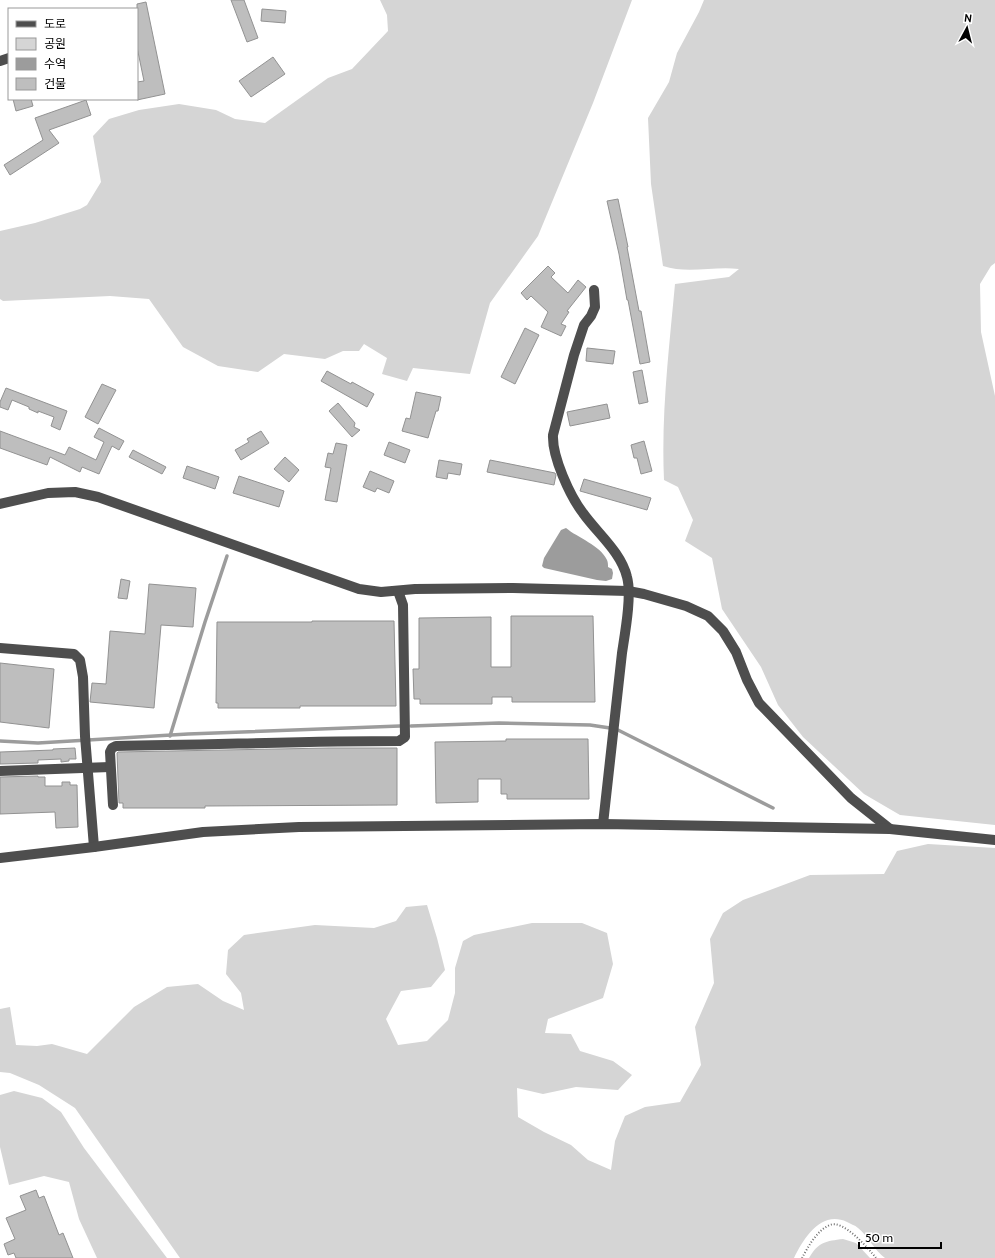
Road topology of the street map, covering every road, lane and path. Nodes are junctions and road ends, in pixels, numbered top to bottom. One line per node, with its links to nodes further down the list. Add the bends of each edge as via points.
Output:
1 (594, 290): 4 (street, via 595,307 584,325 574,355 552,444 556,460 582,512 624,566)
2 (0, 504): 3 (street, via 48,493 75,492 98,497 359,589)
3 (398, 591): 4 (street, via 513,588); 6 (street, via 403,605 405,737 399,740 116,746 110,752)
4 (628, 591): 10 (street); 11 (street, via 686,606 708,616 723,631 736,652 759,703 851,798)
5 (0, 648): 7 (street, via 74,654 80,660)
6 (110, 767): 7 (street); 9 (street)
7 (87, 769): 8 (street); 13 (street)
8 (0, 771)
9 (113, 805)
10 (602, 824): 11 (street); 13 (street, via 248,829 203,832)
11 (890, 829): 12 (street)
12 (995, 840)
13 (94, 847): 14 (street)
14 (0, 858)
15 (802, 1258): 16 (path, via 820,1232 834,1224 847,1229)
16 (876, 1258)

